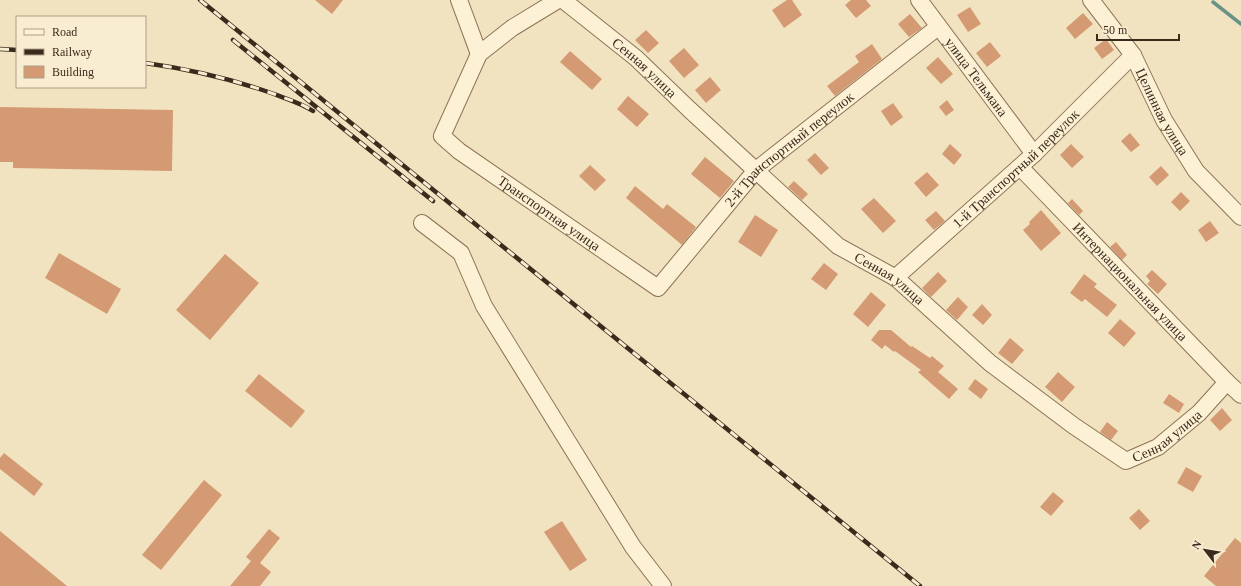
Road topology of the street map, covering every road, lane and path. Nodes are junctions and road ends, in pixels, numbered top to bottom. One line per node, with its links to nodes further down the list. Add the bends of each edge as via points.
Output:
1 (459, 0): 7 (street)
2 (558, 0): 7 (street, via 512,28)
3 (563, 0): 11 (street, Сенная улица, via 636,58)
4 (919, 0): 6 (street, улица Тельмана)
5 (1091, 0): 8 (street, Целинная улица)
6 (938, 27): 9 (street, улица Тельмана); 11 (street, 2-й Транспортный переулок)
7 (479, 54): 15 (street, Транспортная улица, via 442,136 459,151)
8 (1133, 55): 9 (street, 1-й Транспортный переулок); 12 (street, Целинная улица, via 1164,120 1196,170)
9 (1034, 154): 10 (street, 1-й Транспортный переулок)
10 (1020, 167): 14 (street, 1-й Транспортный переулок); 16 (street, Интернациональная улица)
11 (756, 170): 14 (street, Сенная улица, via 838,246); 15 (street, 2-й Транспортный переулок)
12 (1241, 217)
13 (422, 223): 18 (street, via 461,253 484,306 633,547)
14 (896, 278): 16 (street, Сенная улица, via 990,363 1074,426 1126,461 1158,447 1199,413)
15 (658, 288)
16 (1227, 382): 17 (street, Интернациональная улица)
17 (1241, 395)
18 (663, 586)

